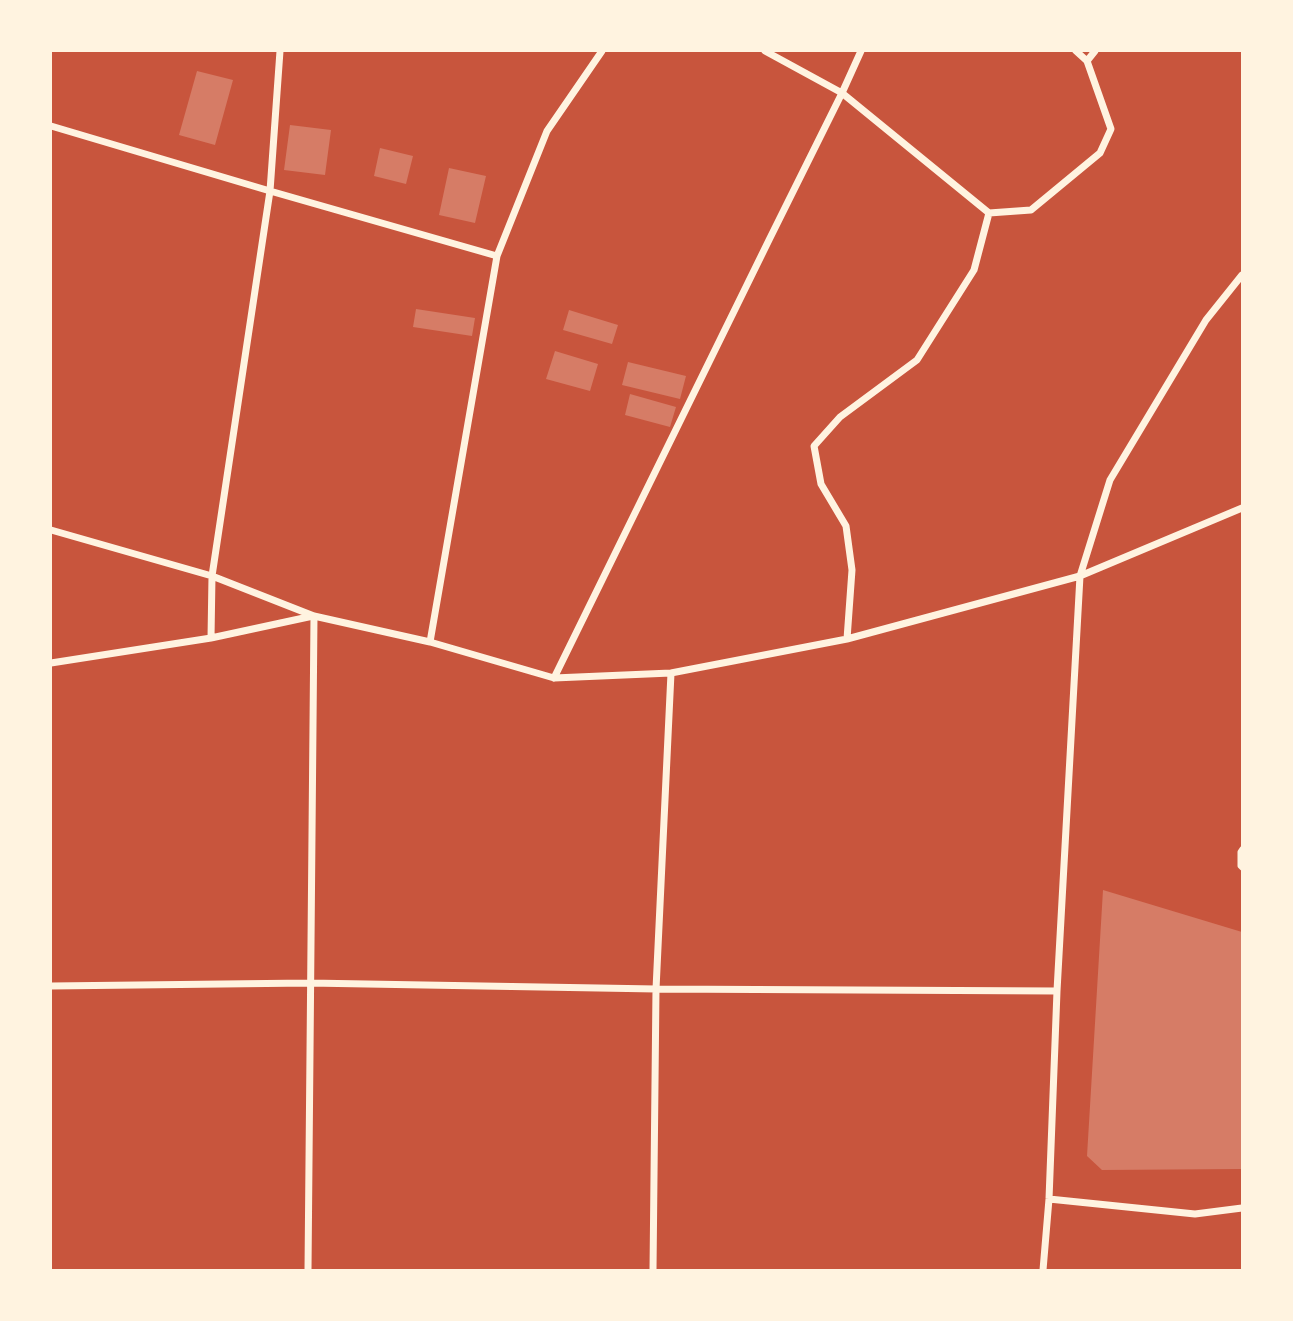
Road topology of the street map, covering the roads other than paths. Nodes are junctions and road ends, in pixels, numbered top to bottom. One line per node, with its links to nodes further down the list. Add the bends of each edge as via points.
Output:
1 (280, 51): 10 (street)
2 (602, 51): 12 (street, via 547,131)
3 (765, 51): 8 (street)
4 (861, 51): 8 (street)
5 (1076, 51): 7 (street)
6 (1095, 51): 7 (street)
7 (1087, 61): 11 (street, via 1111,129 1100,153 1031,210)
8 (842, 93): 11 (street); 24 (street)
9 (51, 126): 10 (street)
10 (270, 191): 12 (street); 16 (street)
11 (989, 213): 20 (street, via 974,270 917,360 840,417 814,446 821,484 846,526 852,570)
12 (497, 256): 21 (street)
13 (1242, 275): 17 (street, via 1206,320 1110,480)
14 (1242, 508): 17 (street)
15 (51, 530): 16 (street)
16 (212, 576): 18 (street); 19 (street)
17 (1080, 576): 20 (street); 30 (street)
18 (314, 616): 19 (street); 21 (street); 27 (street)
19 (211, 638): 22 (street)
20 (847, 639): 23 (street)
21 (430, 642): 24 (street)
22 (51, 663)
23 (671, 673): 24 (street); 29 (street)
24 (554, 678)
25 (1242, 849): 26 (lane)
26 (1242, 868)
27 (309, 983): 28 (street); 29 (street); 33 (street)
28 (51, 986)
29 (656, 989): 30 (street); 34 (street)
30 (1057, 991): 31 (street)
31 (1049, 1199): 32 (street, via 1195,1214); 35 (street)
32 (1242, 1208)
33 (308, 1270)
34 (653, 1270)
35 (1043, 1270)

